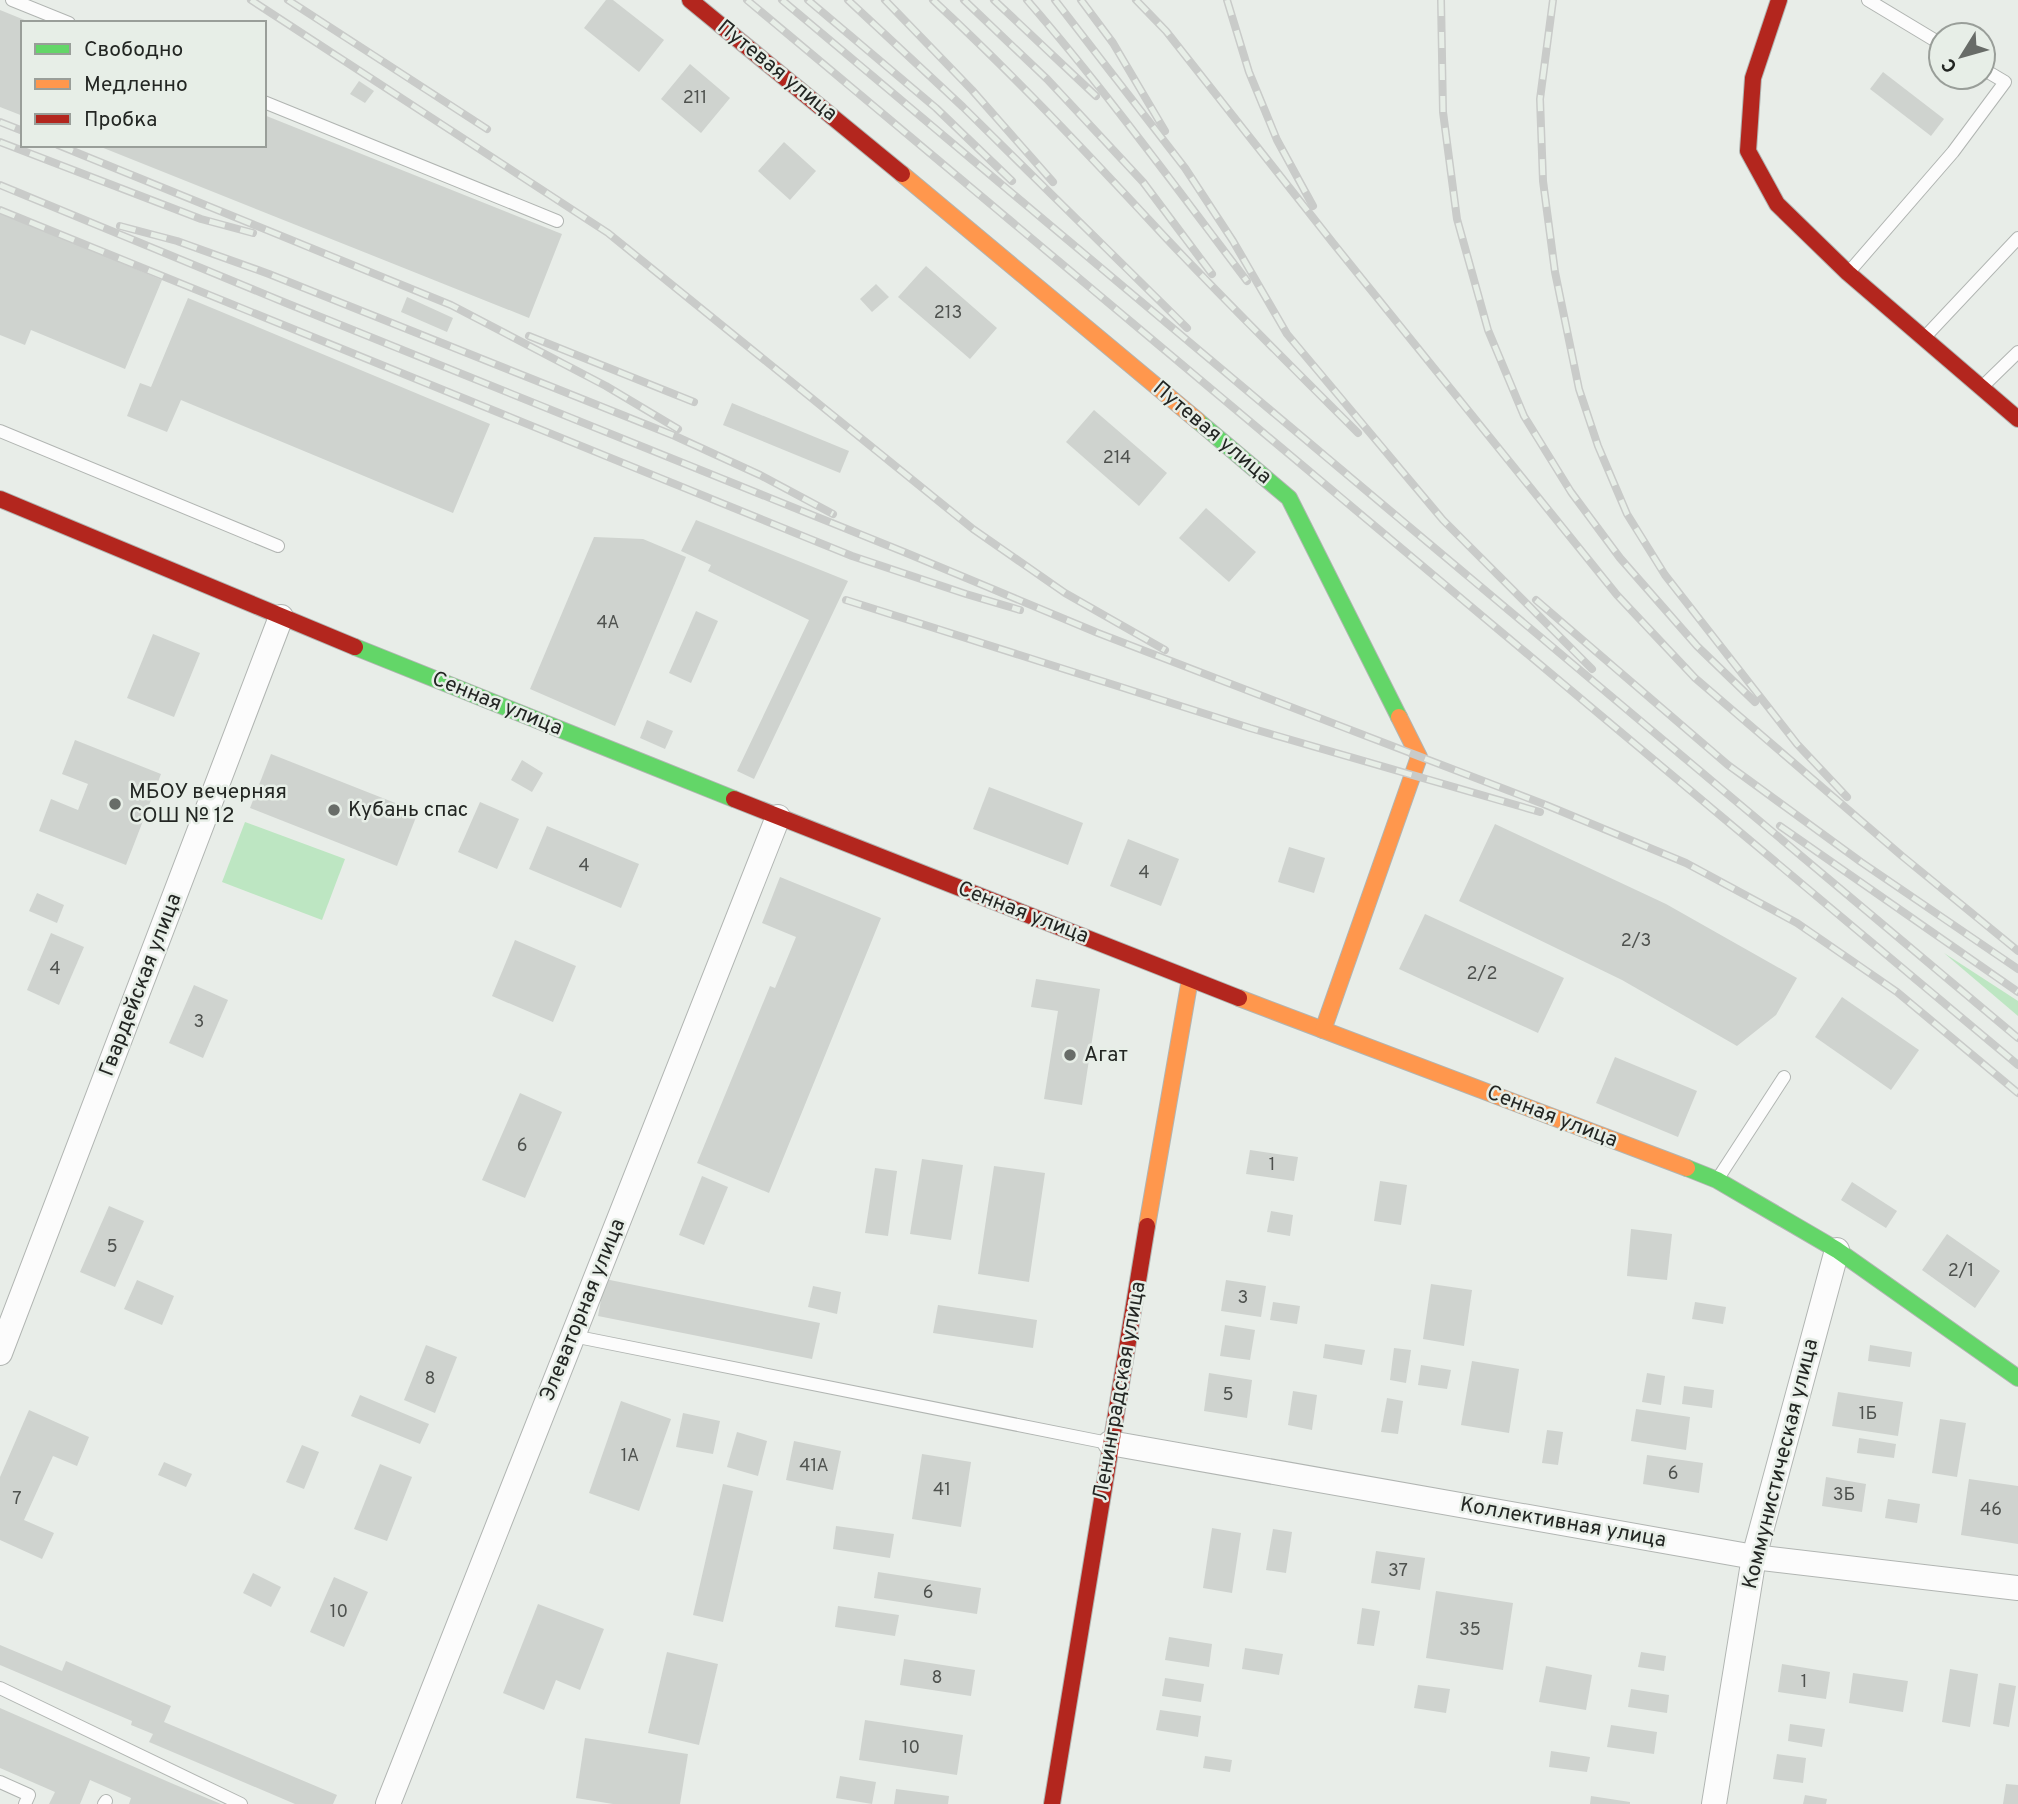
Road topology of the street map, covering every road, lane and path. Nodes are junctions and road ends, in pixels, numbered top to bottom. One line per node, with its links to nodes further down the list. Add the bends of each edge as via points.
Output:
1 (12, 0): 5 (lane)
2 (690, 0): 22 (street, Путевая улица, via 1289,498 1419,757)
3 (1779, 0): 11 (street, via 1753,78 1748,151 1777,204)
4 (1868, 0): 6 (lane)
5 (63, 21)
6 (1927, 36)
7 (1997, 77): 11 (lane, via 2005,82 1953,152)
8 (266, 103): 9 (lane)
9 (556, 221)
10 (2018, 238): 12 (lane)
11 (1848, 273): 12 (street)
12 (1924, 338): 14 (street)
13 (2018, 352): 14 (lane)
14 (1982, 388): 15 (street)
15 (2018, 419)
16 (0, 431): 18 (lane)
17 (0, 499): 19 (street, Сенная улица)
18 (278, 546)
19 (281, 617): 20 (street, Сенная улица); 27 (street, Гвардейская улица)
20 (778, 817): 21 (street, Сенная улица); 26 (street, Элеваторная улица)
21 (1191, 979): 22 (street, Сенная улица); 29 (street, Ленинградская улица)
22 (1323, 1030): 24 (street, Сенная улица)
23 (1784, 1077): 24 (lane)
24 (1717, 1180): 25 (street, Сенная улица)
25 (1837, 1250): 28 (street, Сенная улица); 30 (street, Коммунистическая улица)
26 (573, 1336): 29 (lane); 36 (street, Элеваторная улица)
27 (0, 1353)
28 (2018, 1378)
29 (1110, 1443): 30 (street, Коллективная улица); 37 (street, Ленинградская улица)
30 (1754, 1557): 31 (street, Коллективная улица); 38 (street, Коммунистическая улица)
31 (2018, 1588)
32 (0, 1688): 35 (lane)
33 (0, 1782): 34 (lane, via 29,1795)
34 (25, 1804)
35 (241, 1804)
36 (388, 1804)
37 (1052, 1804)
38 (1714, 1804)

